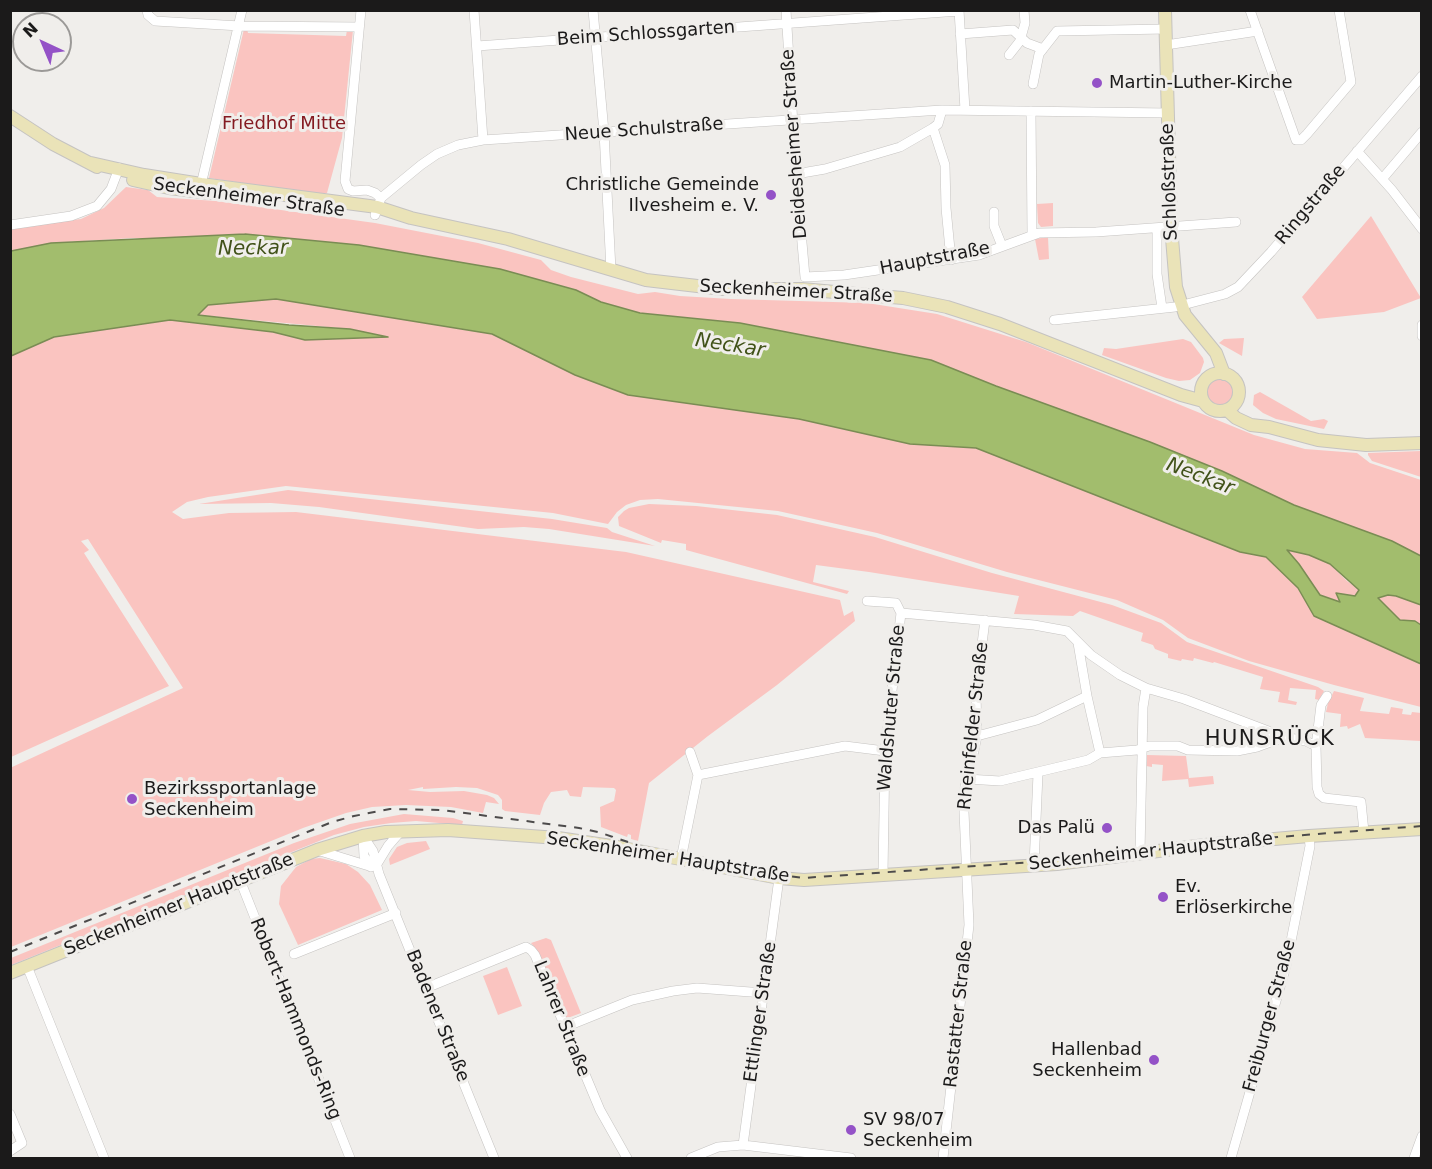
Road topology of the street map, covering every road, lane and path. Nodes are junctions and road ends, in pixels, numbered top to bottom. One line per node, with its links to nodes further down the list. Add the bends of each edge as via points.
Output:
1 (147, 10): 13 (street, via 155,21)
2 (242, 10): 13 (street)
3 (361, 10): 14 (street)
4 (474, 10): 21 (street)
5 (593, 10): 19 (street)
6 (786, 10): 12 (street, Deidesheimer Straße)
7 (1024, 10): 18 (street)
8 (1165, 10): 15 (main road, Schloßstraße)
9 (1250, 10): 16 (street)
10 (1339, 10): 16 (street, via 1351,82 1301,140 1296,140)
11 (959, 11): 12 (street, Beim Schlossgarten); 17 (street)
12 (788, 24): 19 (street, Beim Schlossgarten); 31 (street, Deidesheimer Straße)
13 (240, 26): 14 (street); 40 (street)
14 (359, 27): 41 (street, via 345,181 348,189 367,190)
15 (1166, 29): 20 (main road, Schloßstraße); 22 (street, via 1057,31)
16 (1258, 31): 20 (street)
17 (960, 34): 18 (street, via 1013,30); 27 (street)
18 (1021, 36): 22 (street); 23 (street)
19 (595, 37): 21 (street, Beim Schlossgarten); 33 (street)
20 (1166, 45): 29 (main road, Schloßstraße)
21 (477, 46): 35 (street)
22 (1043, 49): 25 (street)
23 (1009, 55)
24 (1422, 76): 36 (street, Ringstraße)
25 (1033, 84)
26 (942, 110): 27 (street, Neue Schulstraße); 31 (street, Neue Schulstraße); 32 (street)
27 (964, 110): 28 (street, Neue Schulstraße)
28 (1031, 111): 29 (street, Neue Schulstraße); 48 (street)
29 (1168, 113): 45 (main road, Schloßstraße)
30 (10, 116): 37 (main road, Seckenheimer Straße, via 52,144)
31 (793, 120): 33 (street, Neue Schulstraße); 38 (street, Deidesheimer Straße)
32 (933, 128): 38 (street, via 900,147); 50 (street, via 945,165)
33 (604, 132): 35 (street, Neue Schulstraße); 51 (street)
34 (1422, 132): 39 (street)
35 (483, 141): 41 (street, Neue Schulstraße, via 437,154 411,172)
36 (1357, 151): 39 (street); 53 (street, Ringstraße, via 1238,288)
37 (118, 172): 40 (main road, Seckenheimer Straße, via 156,186); 44 (street, via 103,201 89,211)
38 (796, 174): 52 (street, Deidesheimer Straße)
39 (1383, 178): 47 (street)
40 (200, 188): 41 (main road, Seckenheimer Straße)
41 (378, 207): 51 (main road, Seckenheimer Straße, via 394,218 411,218 508,239)
42 (994, 212): 49 (street, via 994,226)
43 (1236, 222): 45 (street, Hauptstraße)
44 (10, 225)
45 (1171, 226): 46 (street, Hauptstraße); 53 (main road, Schloßstraße)
46 (1157, 228): 48 (street, Hauptstraße); 54 (street, Schloßstraße)
47 (1422, 230)
48 (1032, 234): 49 (street, Hauptstraße)
49 (1002, 246): 50 (street, Hauptstraße)
50 (951, 260): 52 (street, Hauptstraße)
51 (611, 270): 59 (main road, Seckenheimer Straße, via 683,285 857,294 947,307 1174,392)
52 (805, 277)
53 (1181, 306): 54 (street, Ringstraße); 58 (main road, Schloßstraße, via 1216,353)
54 (1162, 308): 55 (street, Ringstraße)
55 (1054, 320)
56 (1422, 325): 57 (street)
57 (1422, 336)
58 (1218, 375): 59 (main road); 60 (main road, via 1232,377 1237,384 1239,392)
59 (1202, 394): 60 (main road, via 1211,409)
60 (1232, 406): 61 (main road, via 1236,418 1251,425 1296,435 1366,445)
61 (1422, 443)
62 (867, 602): 63 (street, via 896,603)
63 (901, 613): 64 (street); 73 (street, Waldshuter Straße)
64 (985, 620): 65 (street, via 1067,631); 69 (street, Rheinfelder Straße, via 976,692)
65 (1078, 643): 66 (street, via 1120,675); 67 (street)
66 (1146, 688): 70 (street); 72 (street)
67 (1086, 696): 69 (street, via 1037,720); 75 (street)
68 (1326, 696): 71 (street, via 1321,705)
69 (976, 736): 78 (street, Rheinfelder Straße)
70 (1284, 737): 71 (street); 72 (street, via 1237,751 1188,750 1178,746)
71 (1316, 746): 81 (street, via 1319,794 1333,800 1362,802)
72 (1143, 748): 75 (street); 85 (street)
73 (885, 750): 77 (street, via 845,746); 90 (street, Waldshuter Straße)
74 (690, 752): 77 (street)
75 (1100, 753): 76 (street)
76 (1038, 774): 78 (street, via 1000,781); 87 (street)
77 (698, 775): 86 (street)
78 (967, 779): 89 (street, Rheinfelder Straße)
79 (1422, 829): 81 (main road, Seckenheimer Hauptstraße)
80 (401, 831): 82 (main road, Seckenheimer Hauptstraße); 86 (main road, Seckenheimer Hauptstraße, via 548,837); 88 (street)
81 (1364, 832): 83 (main road, Seckenheimer Hauptstraße)
82 (363, 836): 84 (main road, Seckenheimer Hauptstraße); 88 (street, Badener Straße, via 362,849)
83 (1309, 836): 85 (main road, Seckenheimer Hauptstraße); 111 (street, Freiburger Straße, via 1286,966)
84 (317, 850): 88 (street); 92 (main road, Seckenheimer Hauptstraße)
85 (1140, 853): 87 (main road, Seckenheimer Hauptstraße)
86 (681, 859): 91 (main road, Seckenheimer Hauptstraße)
87 (1034, 865): 89 (main road, Seckenheimer Hauptstraße)
88 (375, 868): 93 (street, Badener Straße)
89 (967, 869): 90 (main road, Seckenheimer Hauptstraße); 110 (street, Rastatter Straße, via 969,925)
90 (883, 874): 91 (main road, Seckenheimer Hauptstraße)
91 (779, 878): 98 (street, Ettlinger Straße)
92 (240, 880): 95 (main road, Seckenheimer Hauptstraße); 105 (street, Robert-Hammonds-Ring)
93 (396, 913): 94 (street); 97 (street, Badener Straße)
94 (294, 954)
95 (27, 966): 96 (main road, Seckenheimer Hauptstraße); 104 (street)
96 (10, 973)
97 (426, 988): 99 (street, Lahrer Straße, via 526,947 536,955); 106 (street, Badener Straße)
98 (764, 993): 99 (street, via 697,988 673,991 632,1000); 102 (street, Ettlinger Straße)
99 (565, 1028): 107 (street, Lahrer Straße, via 600,1110)
100 (10, 1114): 103 (street, via 22,1143)
101 (1422, 1136): 112 (street)
102 (743, 1145): 108 (street, via 718,1147); 109 (street)
103 (10, 1151)
104 (104, 1158)
105 (350, 1158)
106 (494, 1158)
107 (627, 1158)
108 (692, 1158)
109 (851, 1158)
110 (943, 1158)
111 (1231, 1158)
112 (1414, 1158)

